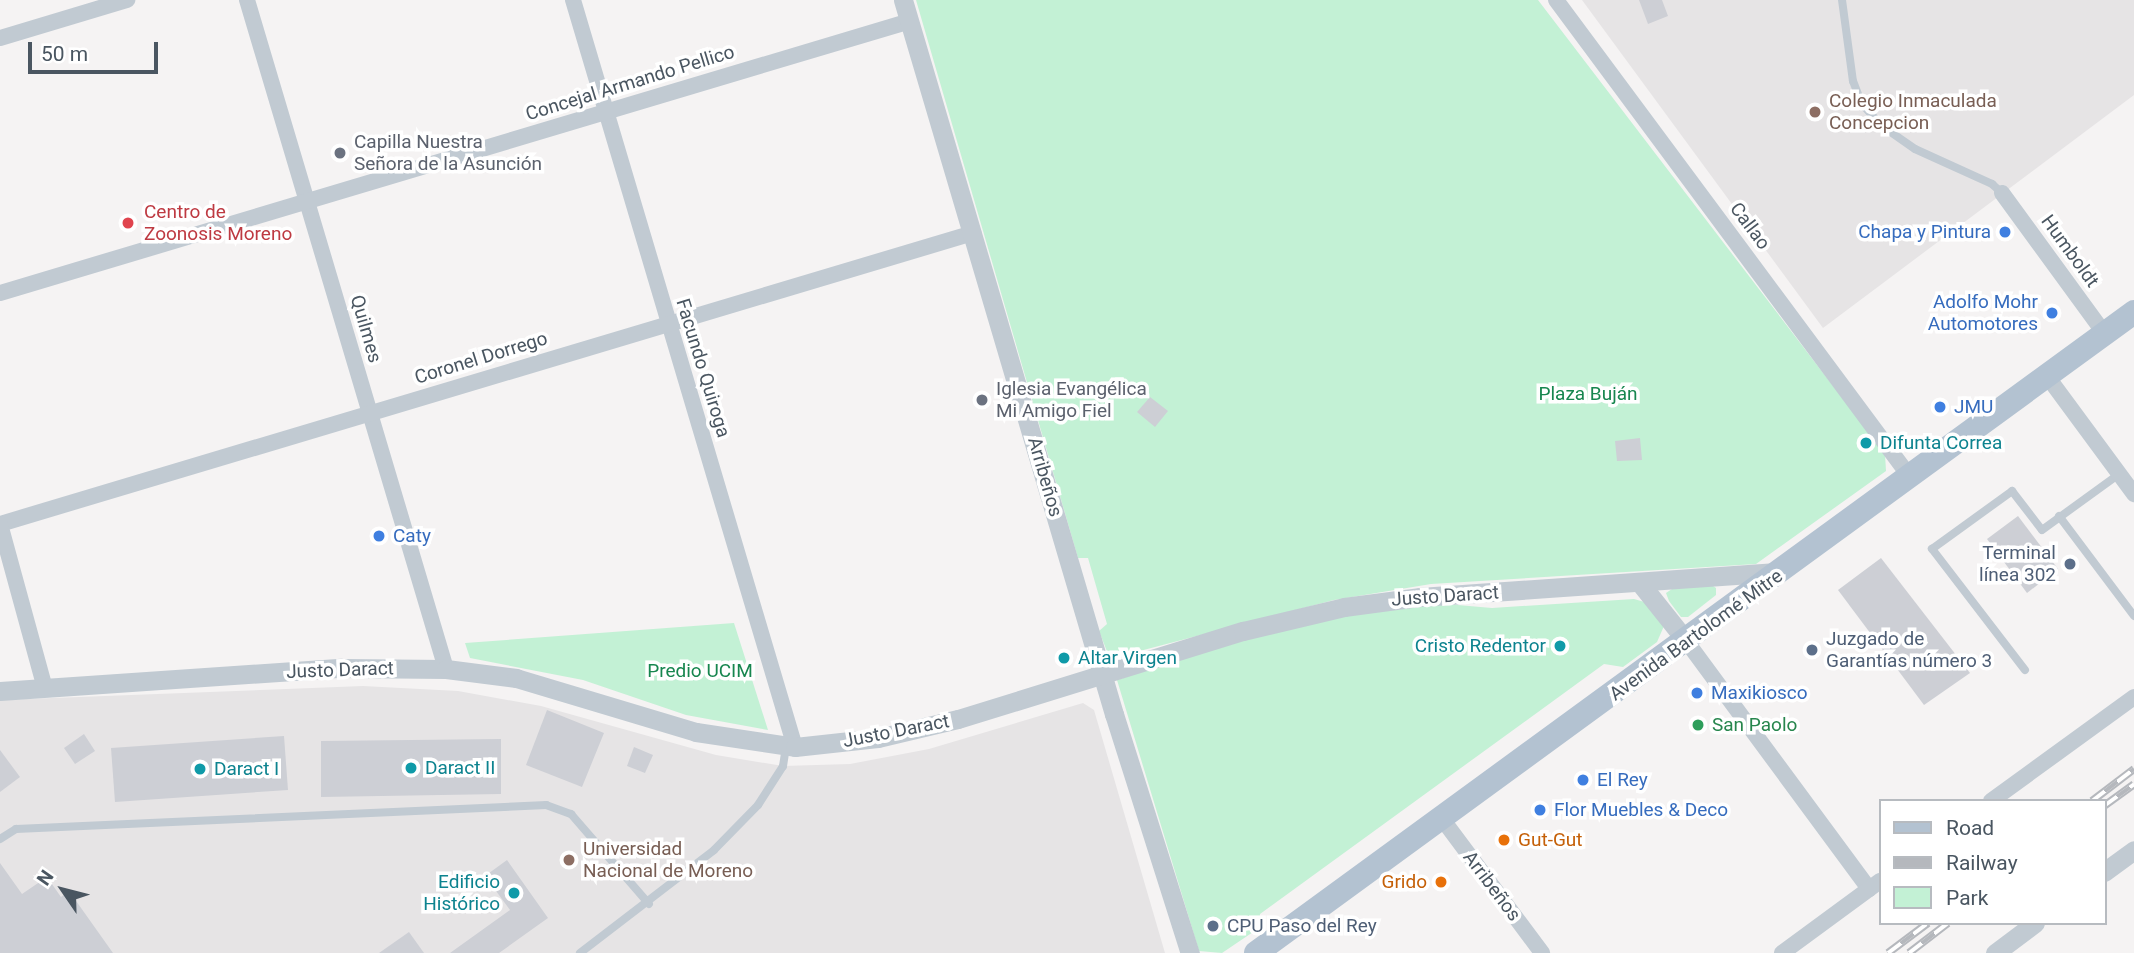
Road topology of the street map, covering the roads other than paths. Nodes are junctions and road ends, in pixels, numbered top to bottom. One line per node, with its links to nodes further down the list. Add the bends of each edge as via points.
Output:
1 (127, 0): 8 (street)
2 (247, 0): 11 (street, Quilmes)
3 (573, 0): 9 (street, Facundo Quiroga)
4 (903, 0): 7 (street, Arribeños)
5 (1556, 0): 20 (street, Callao)
6 (1842, 0): 10 (lane, via 1853,81 1862,104 1882,126 1915,149 1992,184)
7 (910, 21): 9 (street, Concejal Armando Pellico); 12 (street, Arribeños)
8 (0, 38)
9 (606, 112): 11 (street, Concejal Armando Pellico); 15 (street, Facundo Quiroga)
10 (2002, 193): 16 (street, Humboldt)
11 (306, 202): 13 (street, Concejal Armando Pellico); 18 (street, Quilmes)
12 (973, 233): 15 (street, Coronel Dorrego); 30 (street, Arribeños)
13 (0, 293)
14 (2134, 312): 16 (main road, Avenida Bartolomé Mitre)
15 (668, 324): 18 (street, Coronel Dorrego); 34 (street, Facundo Quiroga)
16 (2105, 334): 17 (main road, Avenida Bartolomé Mitre)
17 (2047, 376): 19 (street); 20 (main road, Avenida Bartolomé Mitre)
18 (369, 414): 23 (street, Coronel Dorrego); 28 (street, Quilmes)
19 (2119, 474): 21 (street); 22 (lane)
20 (1910, 477): 24 (main road, Avenida Bartolomé Mitre)
21 (2134, 494)
22 (2059, 516): 26 (lane); 29 (lane, via 2042,530 2012,491 1932,549)
23 (0, 524): 31 (street)
24 (1785, 571): 25 (street, Justo Daract); 27 (main road, Avenida Bartolomé Mitre)
25 (1640, 583): 27 (street); 30 (street, Justo Daract, via 1420,597 1344,607 1244,631)
26 (2134, 616)
27 (1687, 642): 36 (main road, Avenida Bartolomé Mitre); 40 (street)
28 (446, 670): 31 (street, Justo Daract, via 341,668); 34 (street, Justo Daract, via 516,678 696,732)
29 (2025, 670)
30 (1103, 676): 34 (street, Justo Daract, via 878,738); 44 (street, Arribeños)
31 (45, 688): 32 (street, Justo Daract)
32 (0, 691)
33 (2134, 697): 35 (street)
34 (791, 746): 41 (lane, via 758,805 714,850)
35 (1994, 799)
36 (1443, 820): 45 (main road, Avenida Bartolomé Mitre); 46 (street, Arribeños)
37 (0, 839): 41 (lane, via 16,828 546,805 571,814)
38 (2134, 850): 39 (street)
39 (2106, 871)
40 (1875, 885): 47 (street)
41 (649, 904): 43 (lane)
42 (2032, 925): 48 (street)
43 (580, 953)
44 (1190, 953)
45 (1256, 953)
46 (1542, 953)
47 (1782, 953)
48 (1995, 953)

